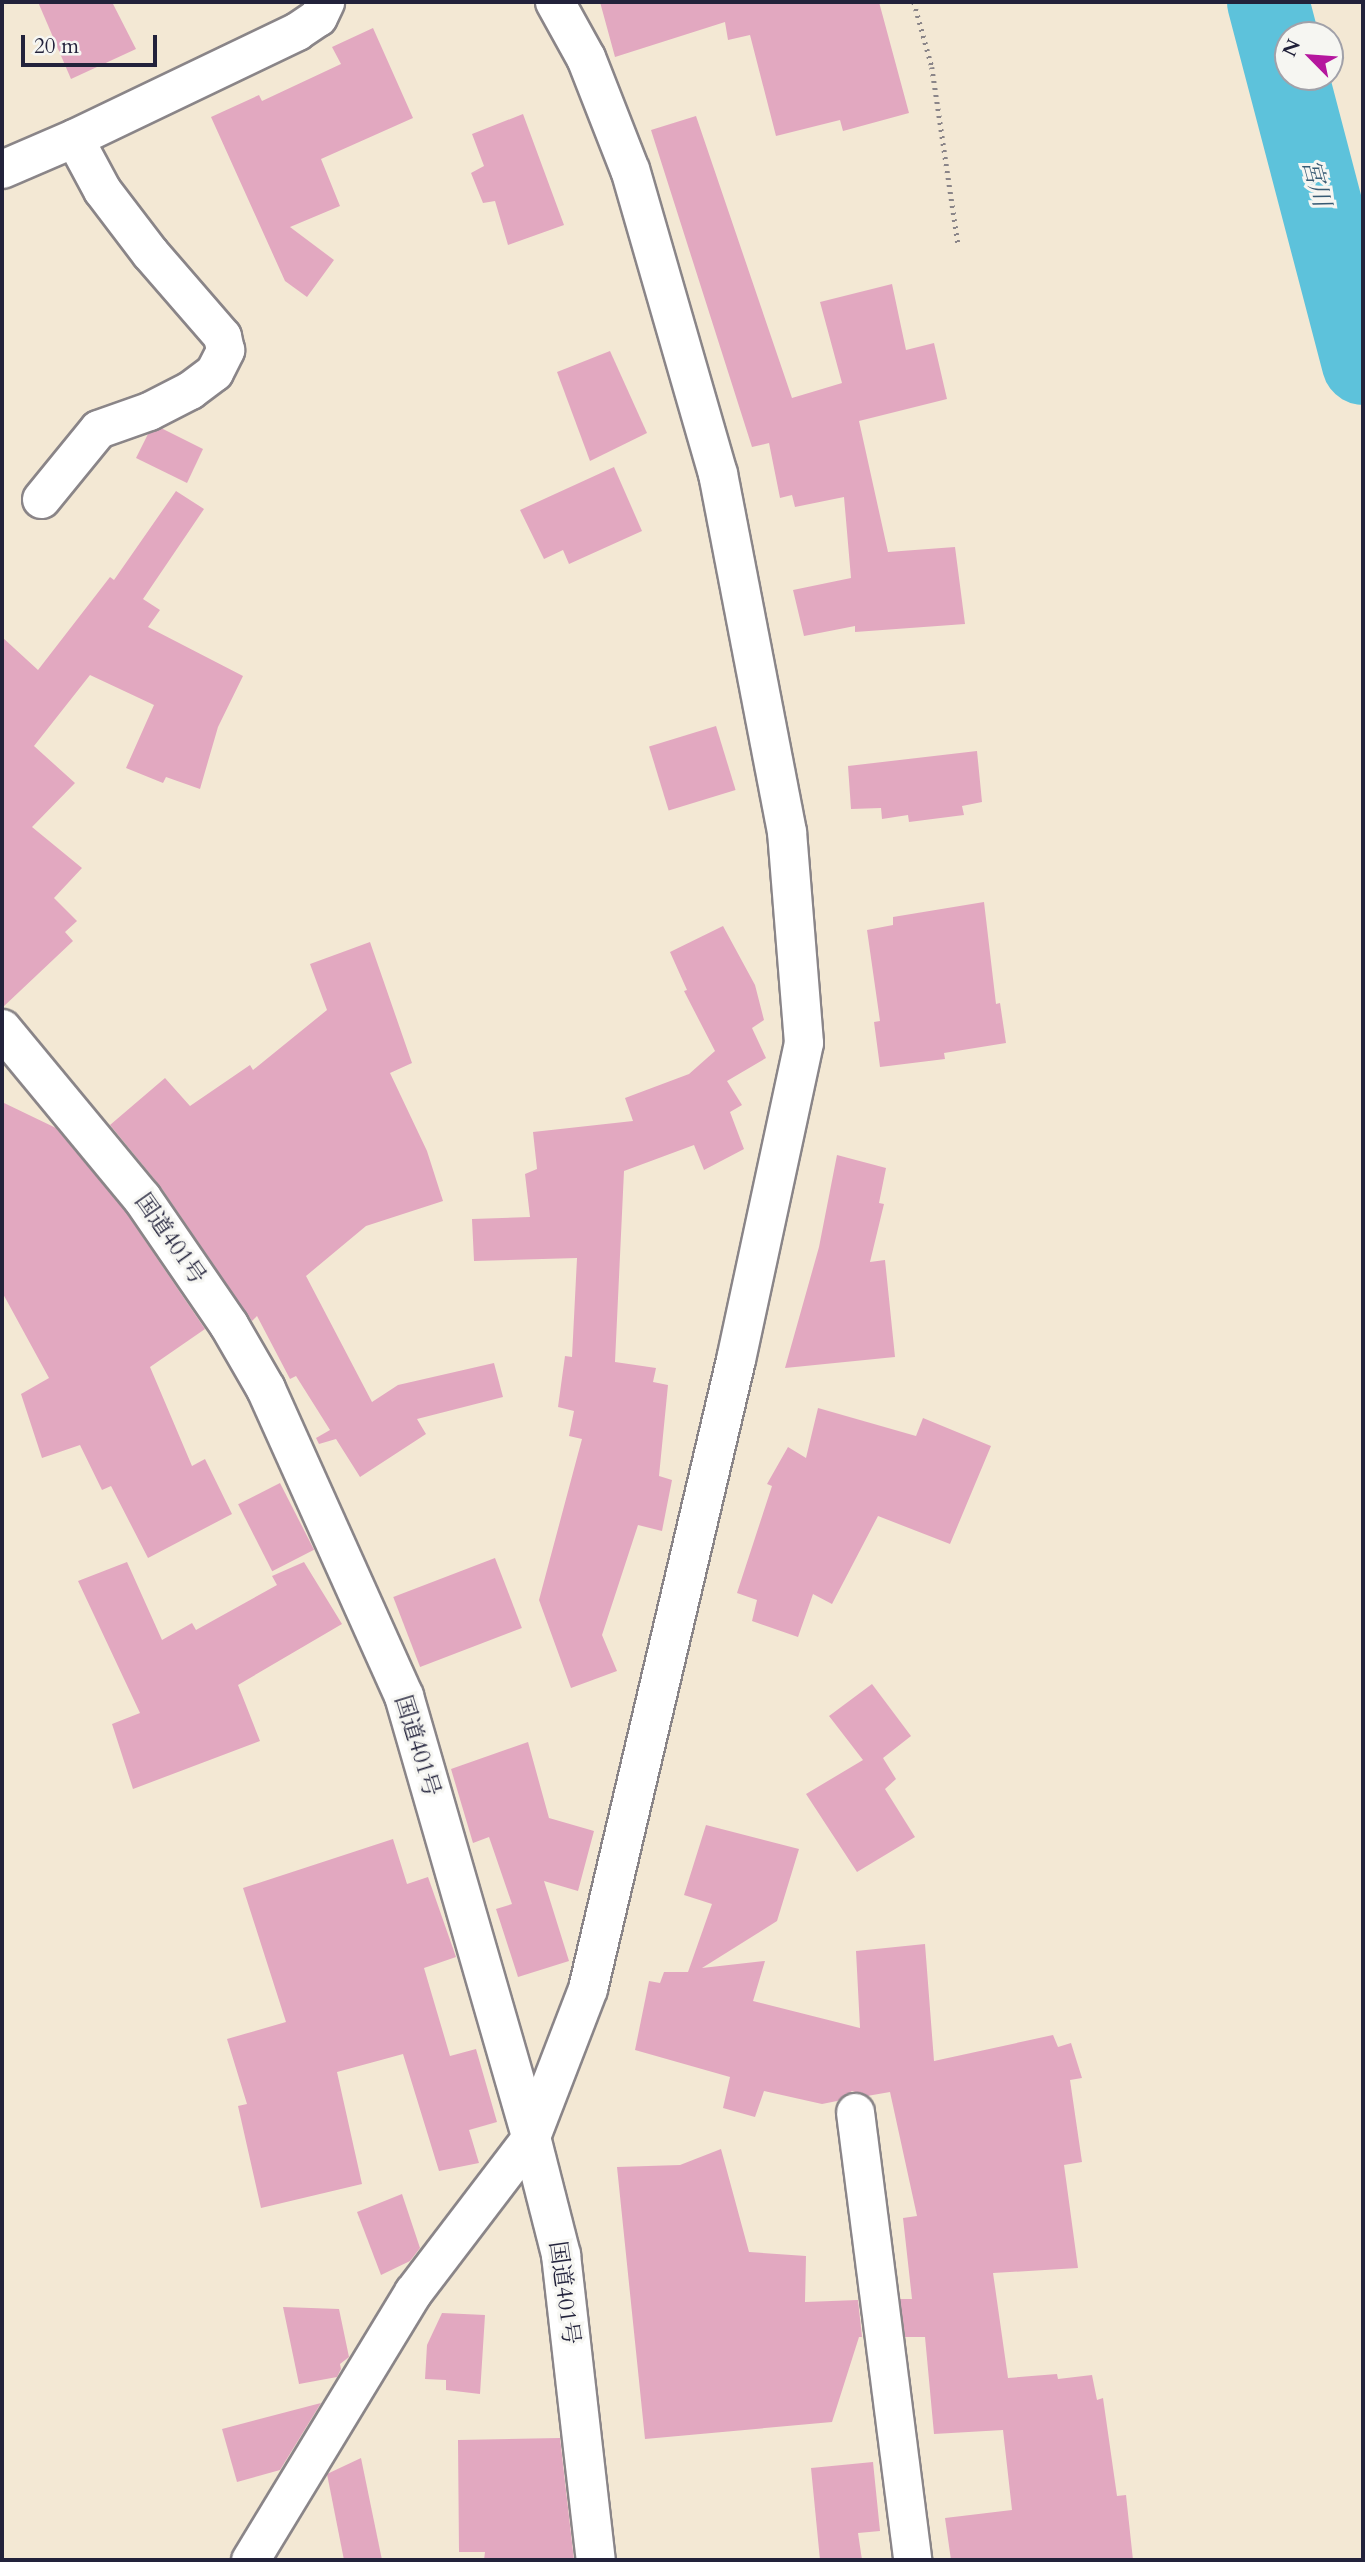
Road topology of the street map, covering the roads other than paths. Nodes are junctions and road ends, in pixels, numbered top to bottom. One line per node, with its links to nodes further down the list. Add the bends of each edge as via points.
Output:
1 (326, 2): 3 (street, via 318,17 297,31)
2 (555, 2): 8 (main road, via 586,58 630,170 718,474 787,832 804,1043 736,1360 588,1989)
3 (74, 138): 4 (street); 5 (street, via 102,190 222,336 225,350 214,372 190,390 98,429)
4 (2, 169)
5 (41, 499)
6 (2, 1029): 8 (main road, 国道401号, via 142,1198 229,1325 266,1389 404,1696)
7 (855, 2112): 11 (street)
8 (531, 2137): 9 (street, via 413,2292); 10 (main road, 国道401号, via 561,2255)
9 (250, 2560)
10 (596, 2560)
11 (912, 2560)

